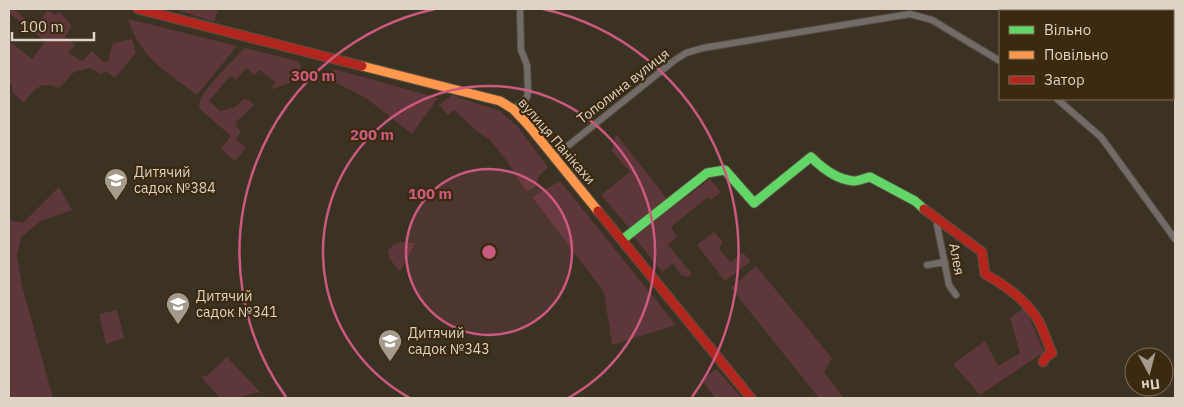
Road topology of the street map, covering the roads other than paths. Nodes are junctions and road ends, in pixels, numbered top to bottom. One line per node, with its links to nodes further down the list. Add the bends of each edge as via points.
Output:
1 (138, 9): 5 (street, вулиця Панікахи, via 486,97)
2 (520, 9): 5 (street, via 521,50 527,65 528,92 524,101)
3 (999, 60): 6 (street, Тополина вулиця, via 932,20 910,14 703,48 675,60)
4 (1058, 100): 8 (street, via 1101,137)
5 (513, 109): 6 (street, вулиця Панікахи)
6 (554, 157): 9 (street, вулиця Панікахи)
7 (937, 225): 10 (street, Алея)
8 (1175, 239)
9 (622, 240): 13 (street, via 706,173 725,170 754,203 811,157 821,168 834,174 856,181 870,177 916,201 982,252 985,274 1026,304 1037,319 1052,353); 14 (street, вулиця Панікахи)
10 (945, 262): 11 (street); 12 (street, Алея, via 949,286)
11 (927, 265)
12 (956, 295)
13 (1043, 362)
14 (751, 398)

